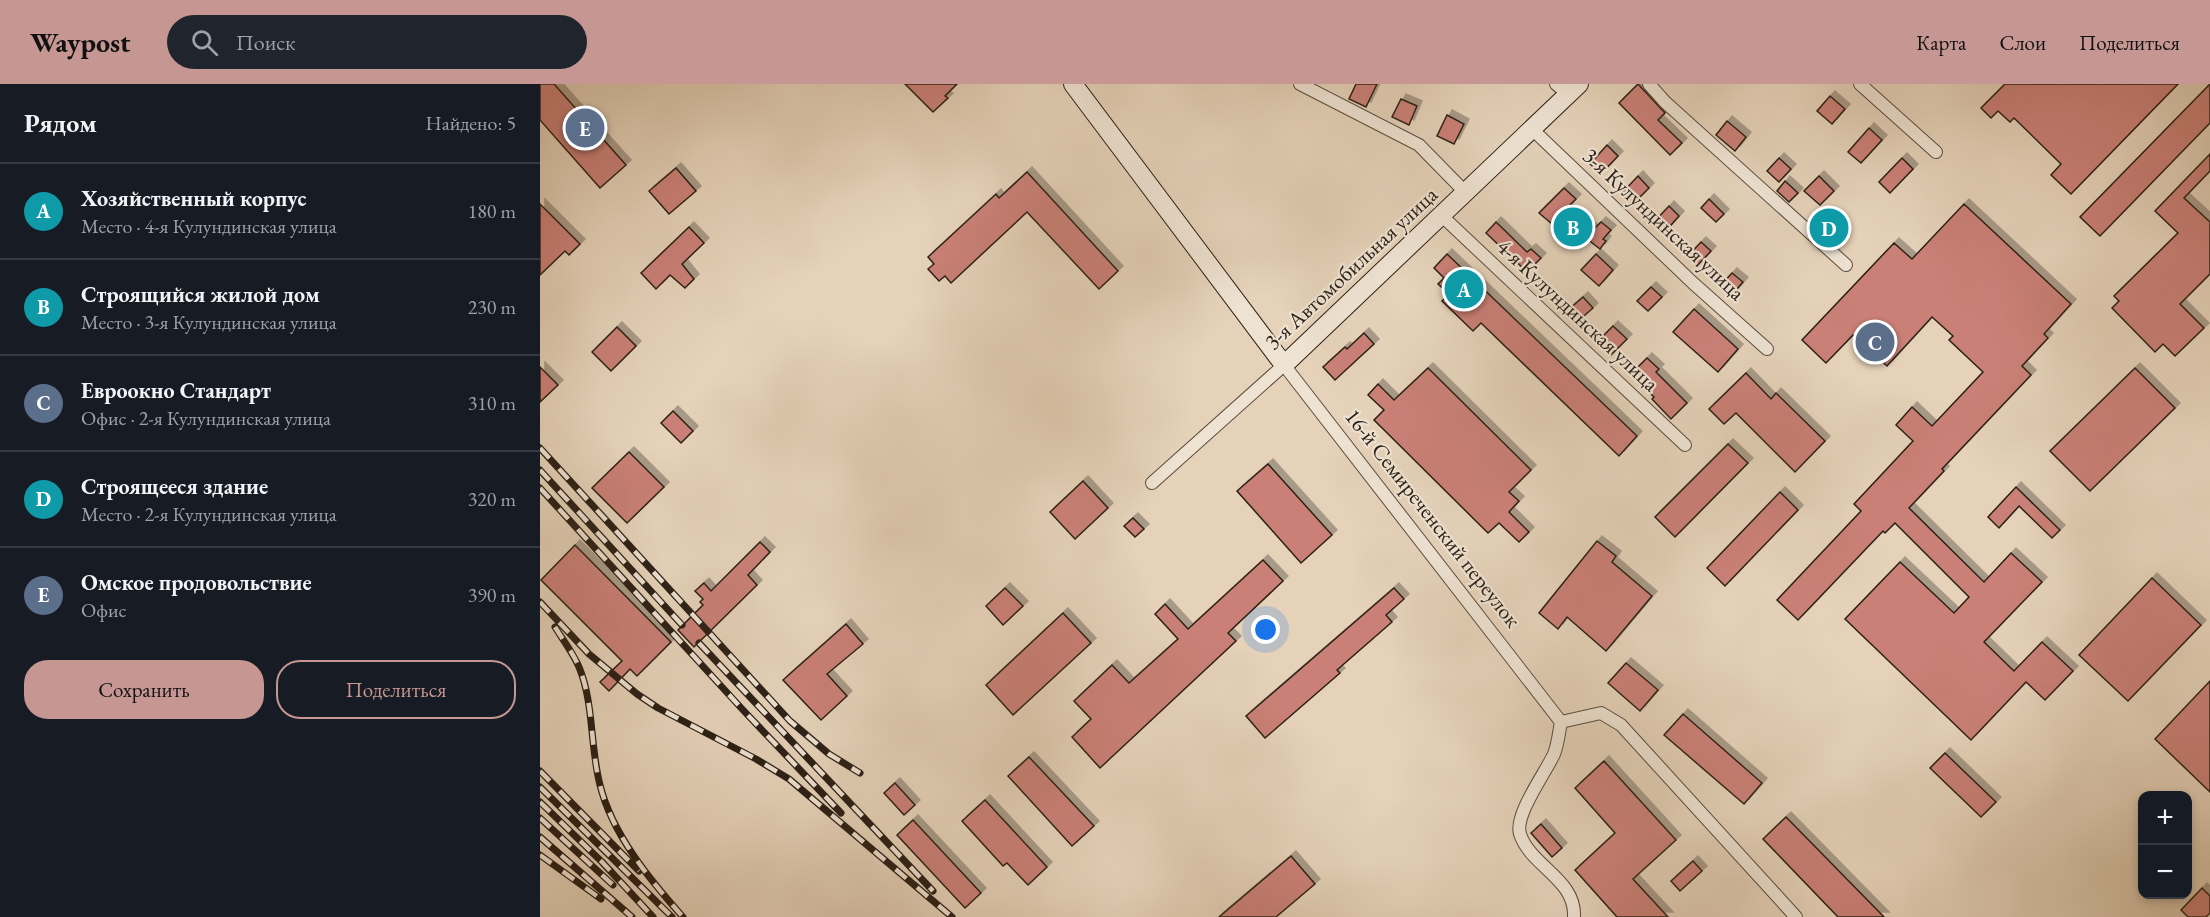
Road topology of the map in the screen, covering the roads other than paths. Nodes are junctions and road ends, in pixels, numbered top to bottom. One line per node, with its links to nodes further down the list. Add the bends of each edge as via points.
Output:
1 (1073, 84): 12 (street, 16-й Семиреченский переулок)
2 (1300, 84): 8 (street, via 1419,145)
3 (1649, 84): 10 (street)
4 (1860, 84): 7 (street)
5 (1568, 88): 6 (street, 3-я Автомобильная улица)
6 (1532, 129): 8 (street, 3-я Автомобильная улица); 11 (street, 3-я Кулундинская улица)
7 (1936, 152)
8 (1466, 193): 9 (street, 3-я Автомобильная улица)
9 (1442, 216): 12 (street, 3-я Автомобильная улица); 13 (street, 4-я Кулундинская улица)
10 (1846, 265)
11 (1767, 349)
12 (1284, 364): 14 (street, 3-я Автомобильная улица); 15 (street, 16-й Семиреченский переулок)
13 (1685, 445)
14 (1152, 483)
15 (1561, 722): 16 (street, via 1555,752 1523,811 1519,832 1530,850 1563,885 1575,906); 17 (street, via 1601,713 1621,725)
16 (1574, 917)
17 (1796, 917)

